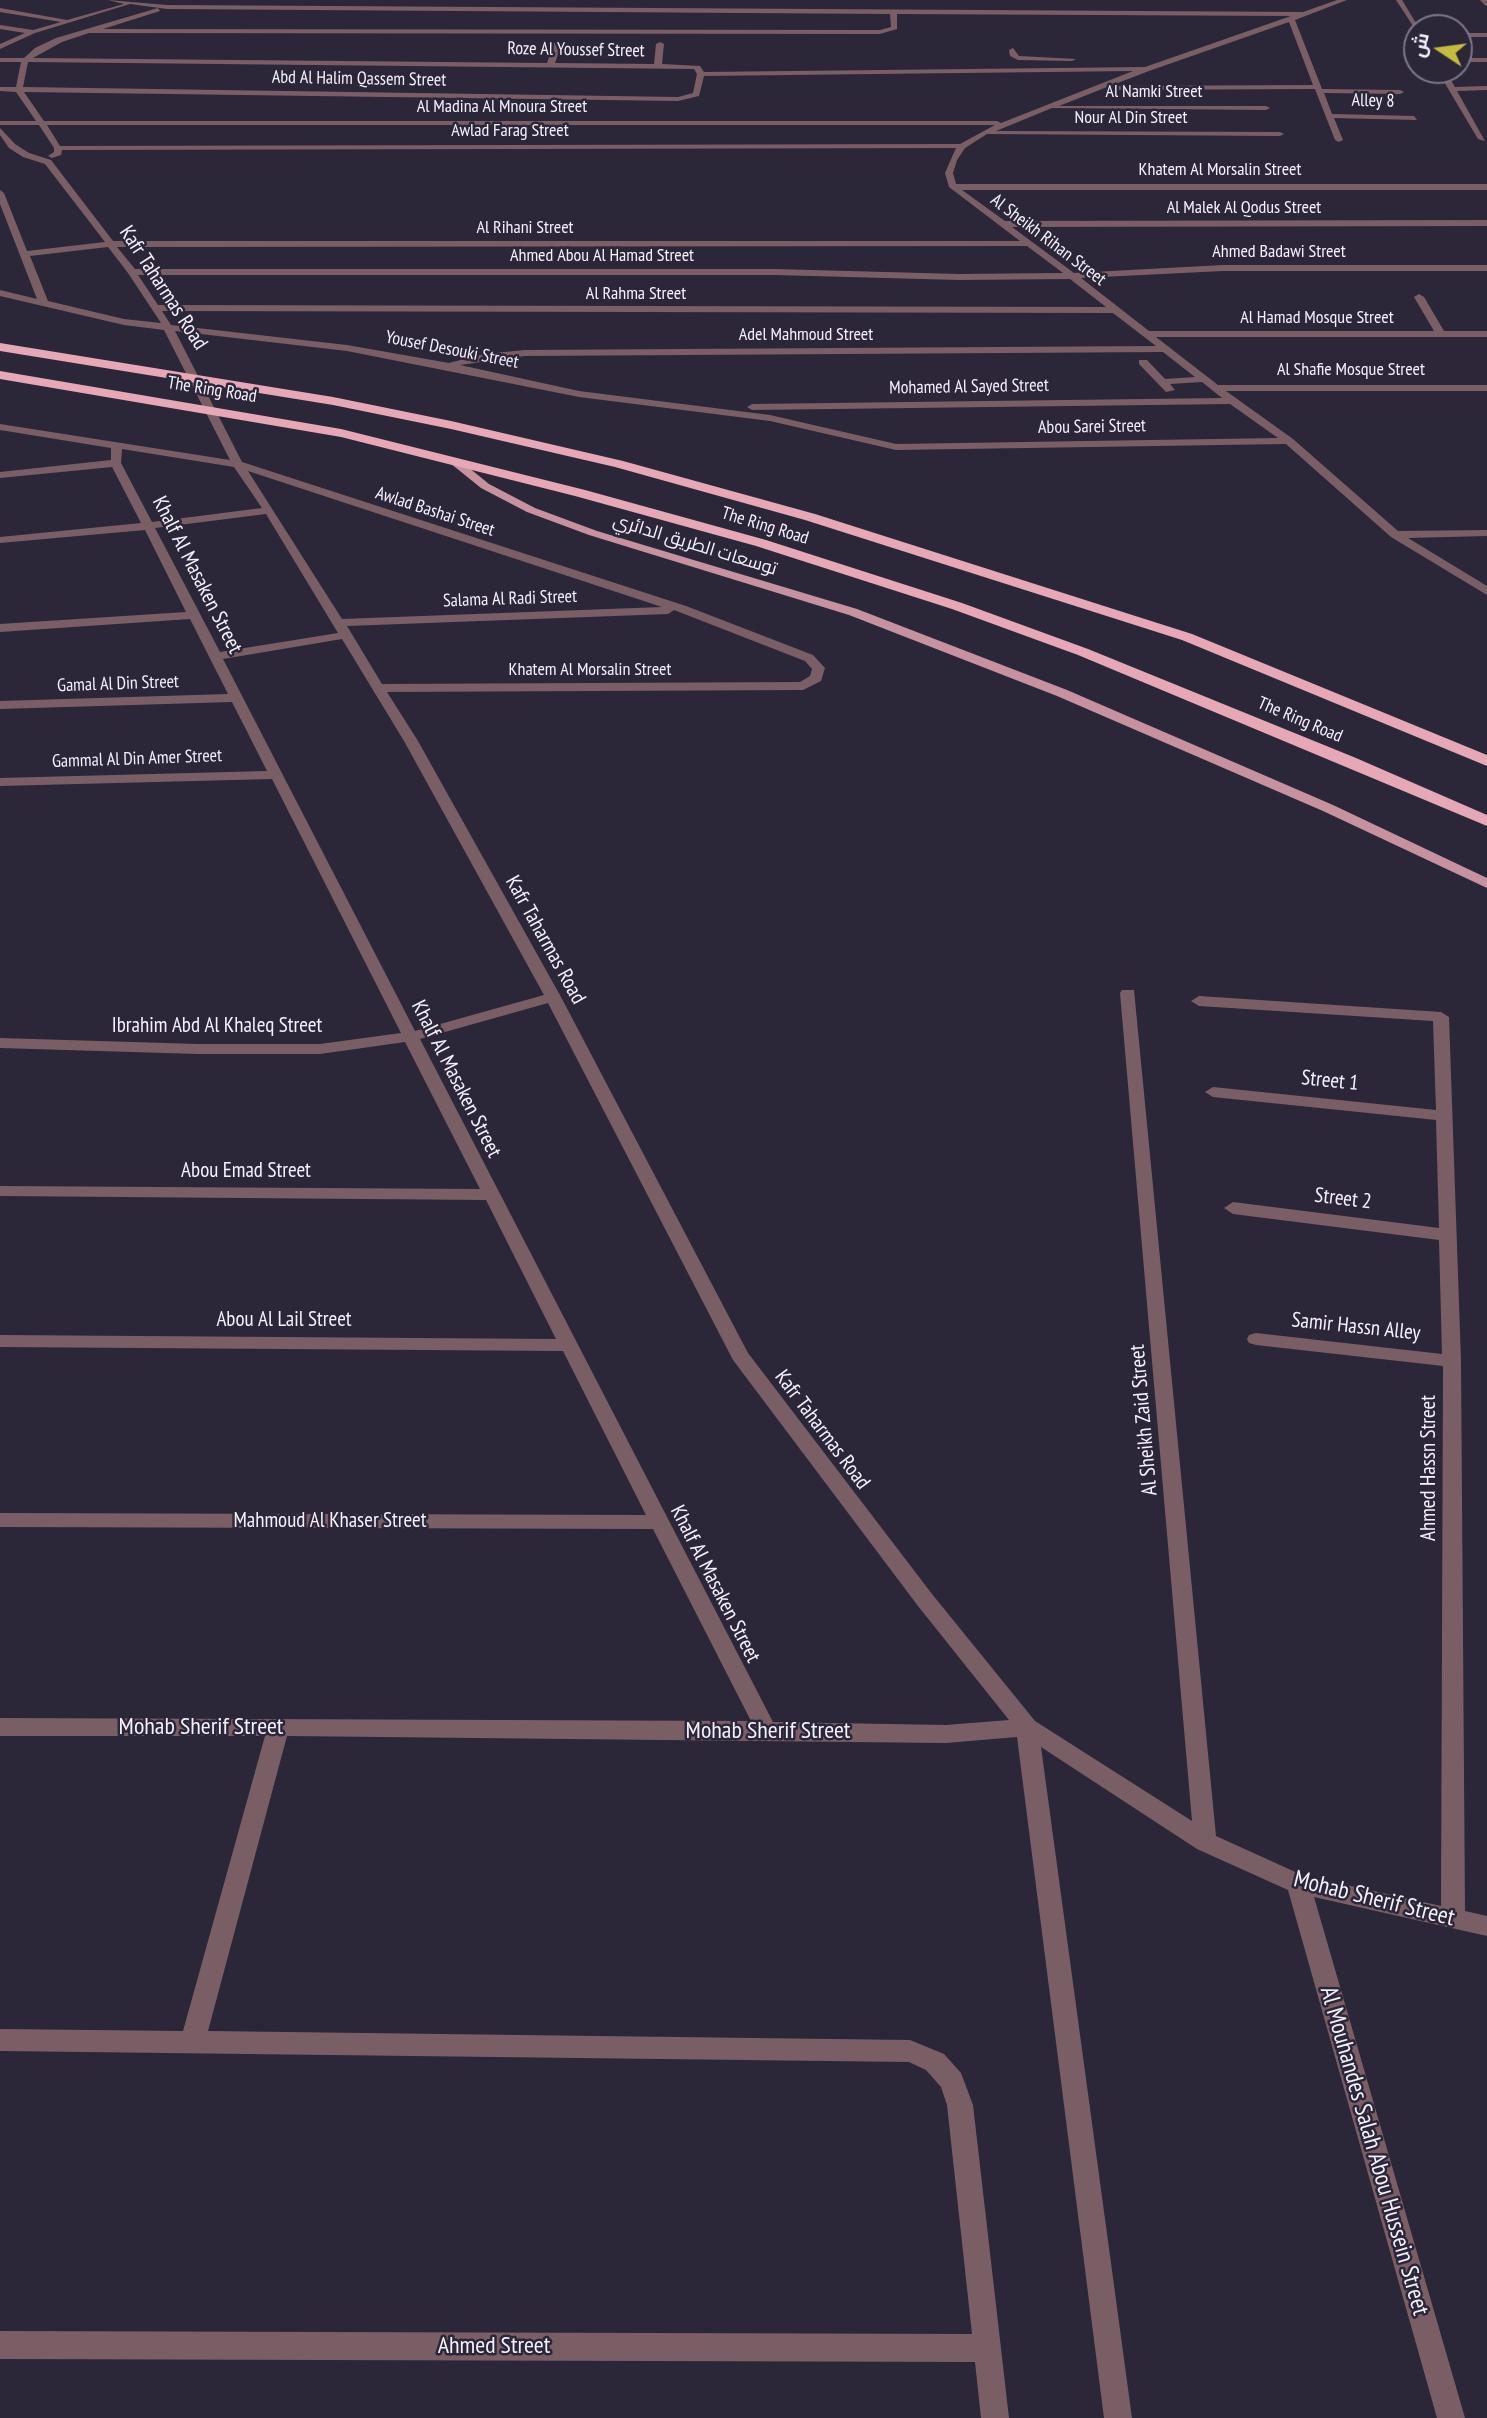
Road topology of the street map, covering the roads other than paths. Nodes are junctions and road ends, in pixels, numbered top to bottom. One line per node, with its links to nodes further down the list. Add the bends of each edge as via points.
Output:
1 (111, 0): 7 (street)
2 (148, 0): 7 (street)
3 (195, 0): 9 (street)
4 (706, 0): 11 (street)
5 (1344, 0): 13 (street)
6 (1483, 0): 8 (street)
7 (135, 3): 9 (street); 15 (street)
8 (1487, 4)
9 (167, 7): 11 (street); 17 (street)
10 (0, 10): 15 (street)
11 (704, 11): 12 (street)
12 (893, 12): 13 (street, via 1224,10); 17 (street, via 895,28 880,32)
13 (1304, 14): 14 (street)
14 (1291, 19): 27 (street); 38 (street)
15 (67, 20): 18 (street)
16 (0, 27): 18 (street)
17 (83, 31): 28 (street)
18 (33, 32): 21 (street)
19 (558, 43): 30 (street)
20 (660, 44): 31 (street)
21 (0, 47)
22 (1013, 50): 24 (street, via 1018,58)
23 (353, 53): 29 (street)
24 (1087, 59)
25 (0, 60): 28 (street, Roze Al Youssef Street)
26 (1127, 60): 27 (street)
27 (1173, 60): 32 (street)
28 (24, 61): 29 (street, Roze Al Youssef Street); 40 (street)
29 (346, 64): 30 (street, Roze Al Youssef Street)
30 (550, 66): 31 (street, Roze Al Youssef Street)
31 (658, 66): 33 (street, Roze Al Youssef Street, via 700,68)
32 (1146, 69): 33 (street, Roze Al Youssef Street); 35 (street)
33 (701, 74): 40 (street, Abd Al Halim Qassem Street, via 696,94 678,99)
34 (1449, 84): 39 (street)
35 (1099, 88): 38 (street); 42 (street)
36 (1487, 88): 39 (street)
37 (0, 89): 40 (street, Abd Al Halim Qassem Street)
38 (1320, 89): 41 (street); 44 (street)
39 (1452, 89): 52 (street, via 1473,116)
40 (19, 90): 47 (street, Kafr Taharmas Road)
41 (1400, 92)
42 (1043, 107): 43 (street, Al Namki Street); 48 (street)
43 (1266, 108)
44 (1330, 116): 45 (street, Alley 8); 53 (street)
45 (1414, 118)
46 (0, 123): 47 (street, Al Madina Al Mnoura Street)
47 (41, 123): 48 (street, Al Madina Al Mnoura Street); 55 (street, Kafr Taharmas Road)
48 (1005, 123): 50 (street)
49 (0, 130): 56 (street)
50 (983, 133): 51 (street, Nour Al Din Street); 54 (street)
51 (1280, 134)
52 (1482, 139)
53 (1339, 140)
54 (962, 146): 55 (street, Awlad Farag Street); 58 (street, via 950,173)
55 (54, 154): 56 (street); 56 (street); 63 (street, Kafr Taharmas Road)
56 (26, 155): 57 (street)
57 (13, 156)
58 (953, 187): 59 (street, Khatem Al Morsalin Street); 62 (street, Al Sheikh Rihan Street)
59 (1487, 187)
60 (0, 193): 65 (street)
61 (1487, 223): 62 (street, Al Malek Al Qodus Street)
62 (1001, 224): 64 (street, Al Sheikh Rihan Street)
63 (112, 244): 64 (street, Al Rihani Street); 65 (street, Al Rihani Street); 67 (street, Kafr Taharmas Road)
64 (1026, 244): 68 (street, Al Sheikh Rihan Street)
65 (25, 254): 71 (street)
66 (1487, 268): 68 (street, Ahmed Badawi Street, via 1223,268)
67 (132, 272): 68 (street, Ahmed Abou Al Hamad Street); 72 (street, Kafr Taharmas Road)
68 (1072, 276): 73 (street, Al Sheikh Rihan Street)
69 (0, 293): 71 (street, Yousef Desouki Street)
70 (1419, 297): 76 (street)
71 (44, 304): 74 (street, Yousef Desouki Street)
72 (156, 308): 73 (street, Al Rahma Street); 74 (street, Kafr Taharmas Road)
73 (1115, 310): 75 (street, Al Sheikh Rihan Street)
74 (168, 327): 81 (street, Yousef Desouki Street, via 347,348); 94 (street, Kafr Taharmas Road)
75 (1146, 334): 76 (street, Al Hamad Mosque Street); 79 (street, Al Sheikh Rihan Street)
76 (1441, 334): 77 (street, Al Hamad Mosque Street)
77 (1487, 334)
78 (0, 347): 111 (highway, The Ring Road, via 333,401 618,464 862,533 1186,637)
79 (1166, 349): 81 (street, Adel Mahmoud Street, via 525,353); 83 (street, Al Sheikh Rihan Street)
80 (1143, 362): 83 (street, via 1166,386)
81 (448, 366): 87 (street, Yousef Desouki Street, via 579,394)
82 (0, 375): 92 (highway, The Ring Road, via 281,421)
83 (1204, 379): 84 (street, Al Sheikh Rihan Street)
84 (1215, 387): 85 (street, Al Shafie Mosque Street); 86 (street, Al Sheikh Rihan Street)
85 (1487, 388)
86 (1232, 401): 87 (street, Mohamed Al Sayed Street); 89 (street, Al Sheikh Rihan Street)
87 (706, 408): 91 (street, Yousef Desouki Street, via 803,424)
88 (0, 427): 90 (street, Awlad Bashai Street)
89 (1289, 441): 91 (street, Abou Sarei Street); 99 (street, Al Sheikh Rihan Street)
90 (117, 445): 93 (street); 94 (street, Awlad Bashai Street)
91 (896, 447)
92 (454, 461): 116 (highway, The Ring Road, via 761,543 957,606 1170,686); 117 (main road, توسعات الطريق الدائري, via 505,497 560,522 840,608 937,645 1192,747)
93 (116, 463): 95 (street); 97 (street, Khalf Al Masaken Street)
94 (237, 464): 96 (street, Kafr Taharmas Road); 102 (street, Awlad Bashai Street)
95 (0, 475)
96 (269, 510): 97 (street); 105 (street, Kafr Taharmas Road)
97 (148, 526): 100 (street); 103 (street, Khalf Al Masaken Street)
98 (1487, 533): 99 (street)
99 (1395, 535): 101 (street, Al Sheikh Rihan Street)
100 (0, 540)
101 (1487, 591)
102 (682, 609): 105 (street, Salama Al Radi Street); 107 (street, Awlad Bashai Street, via 816,662 819,673)
103 (194, 615): 104 (street); 106 (street, Khalf Al Masaken Street)
104 (0, 628)
105 (342, 629): 106 (street, Salama Al Radi Street); 108 (street, Kafr Taharmas Road)
106 (215, 657): 109 (street, Khalf Al Masaken Street)
107 (803, 687): 108 (street, Khatem Al Morsalin Street)
108 (378, 688): 119 (street, Kafr Taharmas Road)
109 (236, 698): 110 (street, Gamal Al Din Street); 114 (street, Khalf Al Masaken Street)
110 (0, 705)
111 (1450, 744): 112 (highway); 113 (highway, The Ring Road)
112 (1487, 750)
113 (1487, 761)
114 (276, 775): 115 (street, Gammal Al Din Amer Street); 121 (street, Khalf Al Masaken Street)
115 (0, 782)
116 (1487, 821)
117 (1487, 884)
118 (1128, 993): 139 (street, Al Sheikh Zaid Street)
119 (553, 997): 121 (street, Ibrahim Abd Al Khaleq Street); 137 (street, Kafr Taharmas Road, via 740,1356)
120 (1199, 1001): 124 (street, Ahmed Hassn Street, via 1441,1017)
121 (410, 1037): 122 (street, Ibrahim Abd Al Khaleq Street, via 276,1050); 126 (street, Khalf Al Masaken Street)
122 (0, 1043)
123 (1213, 1092): 124 (street, Street 1)
124 (1443, 1116): 128 (street, Ahmed Hassn Street)
125 (0, 1191): 126 (street, Abou Emad Street)
126 (492, 1195): 131 (street, Khalf Al Masaken Street)
127 (1233, 1208): 128 (street, Street 2)
128 (1447, 1235): 132 (street, Ahmed Hassn Street)
129 (1256, 1339): 132 (street, Samir Hassn Alley)
130 (0, 1341): 131 (street, Abou Al Lail Street)
131 (569, 1345): 134 (street, Khalf Al Masaken Street)
132 (1452, 1361): 141 (street, Ahmed Hassn Street)
133 (0, 1520): 134 (street, Mahmoud Al Khaser Street)
134 (659, 1522): 138 (street, Khalf Al Masaken Street)
135 (0, 1727): 136 (street, Mohab Sherif Street)
136 (278, 1727): 138 (street, Mohab Sherif Street); 144 (street)
137 (1027, 1727): 138 (street, Mohab Sherif Street, via 946,1734); 139 (street, Mohab Sherif Street); 148 (street)
138 (767, 1731)
139 (1205, 1842): 140 (street, Mohab Sherif Street)
140 (1298, 1884): 141 (street, Mohab Sherif Street); 149 (street, Al Mouhandes Salah Abou Hussein Street)
141 (1453, 1919): 142 (street, Mohab Sherif Street)
142 (1487, 1926)
143 (0, 2040): 144 (street)
144 (192, 2044): 146 (street, via 910,2051 934,2062 952,2081 960,2105)
145 (0, 2345): 146 (street, Ahmed Street)
146 (987, 2348): 147 (street)
147 (995, 2418)
148 (1118, 2418)
149 (1451, 2418)

